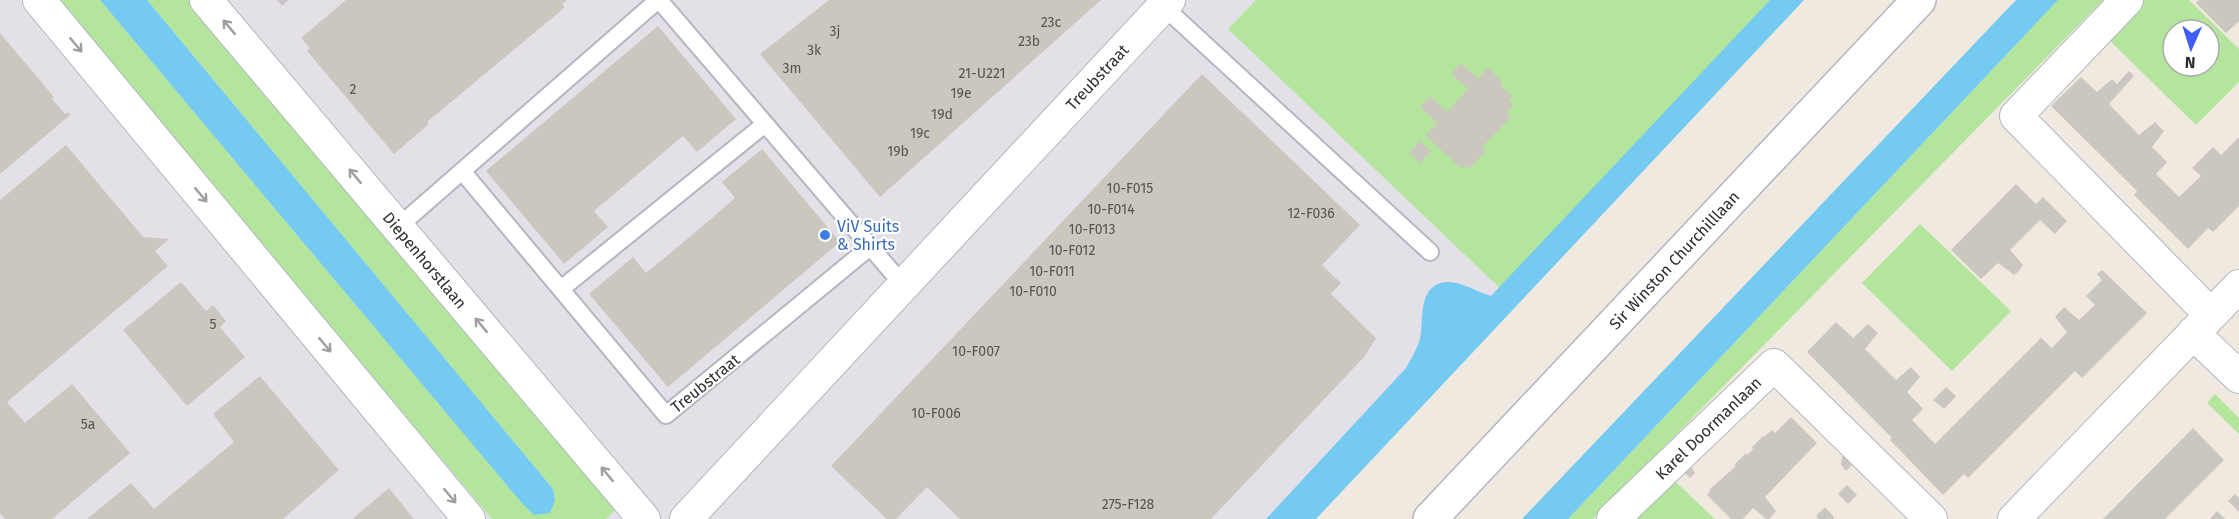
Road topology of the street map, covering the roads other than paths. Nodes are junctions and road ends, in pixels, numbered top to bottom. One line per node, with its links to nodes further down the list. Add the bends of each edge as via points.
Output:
1 (39, 0): 17 (street, one-way to 17)
2 (206, 0): 9 (street, Diepenhorstlaan, one-way to 2)
3 (658, 0): 7 (lane); 8 (lane)
4 (1919, 0): 20 (street, Sir Winston Churchilllaan)
5 (2127, 0): 15 (street, via 2016,116)
6 (1166, 3): 11 (lane); 12 (street, Treubstraat)
7 (765, 124): 10 (lane); 14 (lane)
8 (462, 171): 9 (lane); 14 (lane, Treubstraat)
9 (398, 227): 18 (street, Diepenhorstlaan, one-way to 9)
10 (871, 246): 12 (lane); 14 (lane, Treubstraat, via 666,415)
11 (1431, 252)
12 (904, 286): 19 (street, Treubstraat)
13 (2239, 286): 15 (street)
14 (561, 289)
15 (2202, 324): 16 (street); 23 (street)
16 (2239, 377)
17 (469, 519)
18 (644, 519)
19 (686, 519)
20 (1430, 519)
21 (1613, 519): 22 (street, Karel Doormanlaan, via 1774,365)
22 (1931, 519)
23 (2014, 519)

